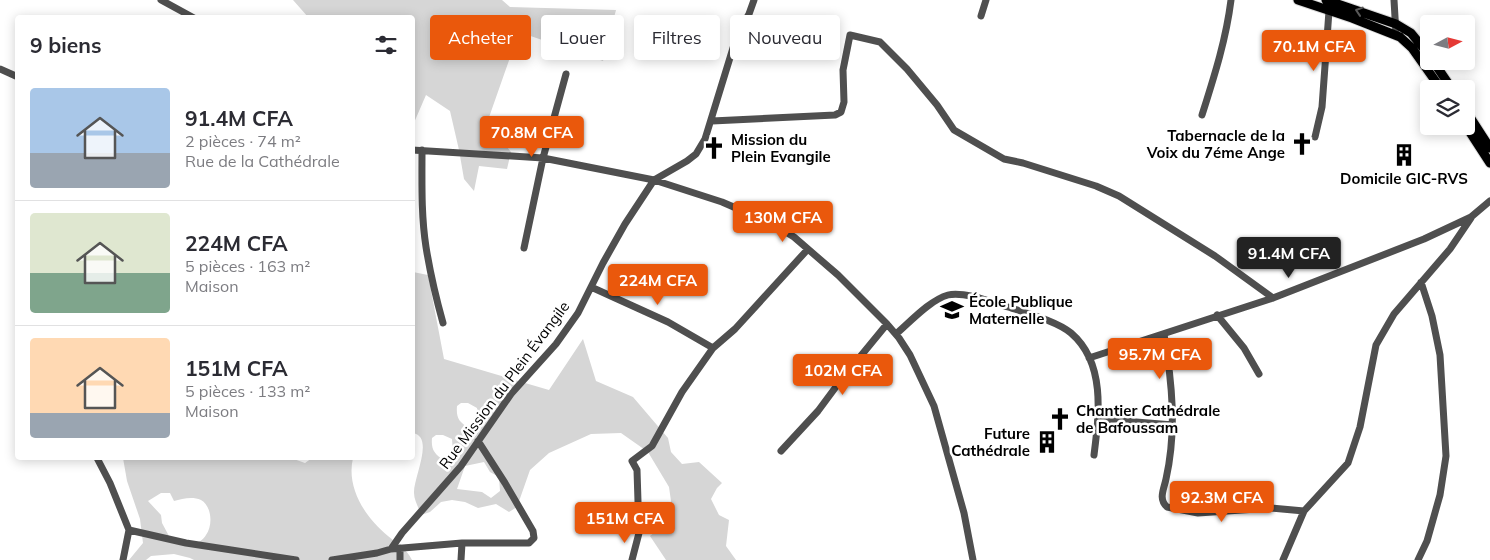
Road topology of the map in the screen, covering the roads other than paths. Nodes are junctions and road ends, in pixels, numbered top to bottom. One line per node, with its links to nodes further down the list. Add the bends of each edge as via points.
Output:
1 (161, 0): 9 (street)
2 (754, 0): 19 (street, Rue Mission du Plein Évangile, via 737,35)
3 (986, 0): 10 (street)
4 (1230, 0): 18 (street, via 1226,34)
5 (1298, 0): 8 (main road)
6 (1326, 0): 11 (main road, one-way to 6)
7 (1394, 0): 11 (street)
8 (1329, 11): 12 (main road); 22 (street, via 1322,107)
9 (188, 15)
10 (981, 16)
11 (1396, 24): 12 (street); 13 (main road, via 1411,33)
12 (1396, 34): 17 (main road, via 1412,48)
13 (1420, 44)
14 (0, 69): 16 (street)
15 (566, 74): 26 (street)
16 (15, 76)
17 (1435, 80)
18 (1202, 115)
19 (712, 121): 28 (street, Rue Mission du Plein Évangile, via 696,154); 35 (street, via 835,115 841,112 844,102 843,70 850,35 880,42 907,69 954,130 1004,158 1119,196 1158,218)
20 (1475, 125): 23 (main road)
21 (1472, 135): 27 (main road)
22 (1315, 137)
23 (1490, 148)
24 (415, 150): 25 (street)
25 (422, 150): 26 (street); 37 (street, via 426,246)
26 (543, 158): 28 (street); 31 (street)
27 (1490, 163)
28 (654, 180): 32 (street, via 722,202 773,224); 34 (street, Rue Mission du Plein Évangile, via 625,224)
29 (1490, 201): 30 (street)
30 (1471, 217): 33 (street, via 1450,249); 35 (street, via 1442,232)
31 (524, 248)
32 (808, 249): 38 (street); 41 (street, via 735,329)
33 (1421, 282): 50 (street, via 1394,314 1376,345 1360,427 1348,463); 63 (street, via 1440,355 1446,456 1440,495)
34 (591, 287): 41 (street, via 668,322); 46 (street, Rue Mission du Plein Évangile, via 578,313 556,344 511,394)
35 (1273, 298): 36 (street)
36 (1217, 315): 40 (street); 43 (street, via 1244,348)
37 (443, 322)
38 (887, 324): 39 (street); 47 (street, via 818,411)
39 (896, 334): 42 (street, via 938,300 950,295 965,296 1043,319 1070,332 1084,346); 61 (street, via 910,355 934,406)
40 (1164, 334): 42 (street); 45 (street)
41 (713, 348): 60 (street, via 682,392 652,446 632,461 637,470 639,533)
42 (1090, 358): 44 (street, via 1097,385)
43 (1259, 374)
44 (1099, 418): 45 (street); 48 (street)
45 (1173, 425): 50 (street, via 1162,498 1167,507 1198,513 1271,508)
46 (478, 441): 52 (street, via 526,518 534,538 523,544); 54 (street, Rue Mission du Plein Évangile)
47 (781, 451)
48 (1094, 455)
49 (98, 460): 51 (street)
50 (1304, 511): 62 (street)
51 (129, 530): 55 (street); 56 (street)
52 (462, 543): 53 (street); 59 (street)
53 (400, 548): 54 (street); 58 (street)
54 (391, 549): 57 (street)
55 (123, 560)
56 (296, 560)
57 (332, 560)
58 (400, 560)
59 (461, 560)
60 (632, 560)
61 (973, 560)
62 (1283, 560)
63 (1418, 560)

